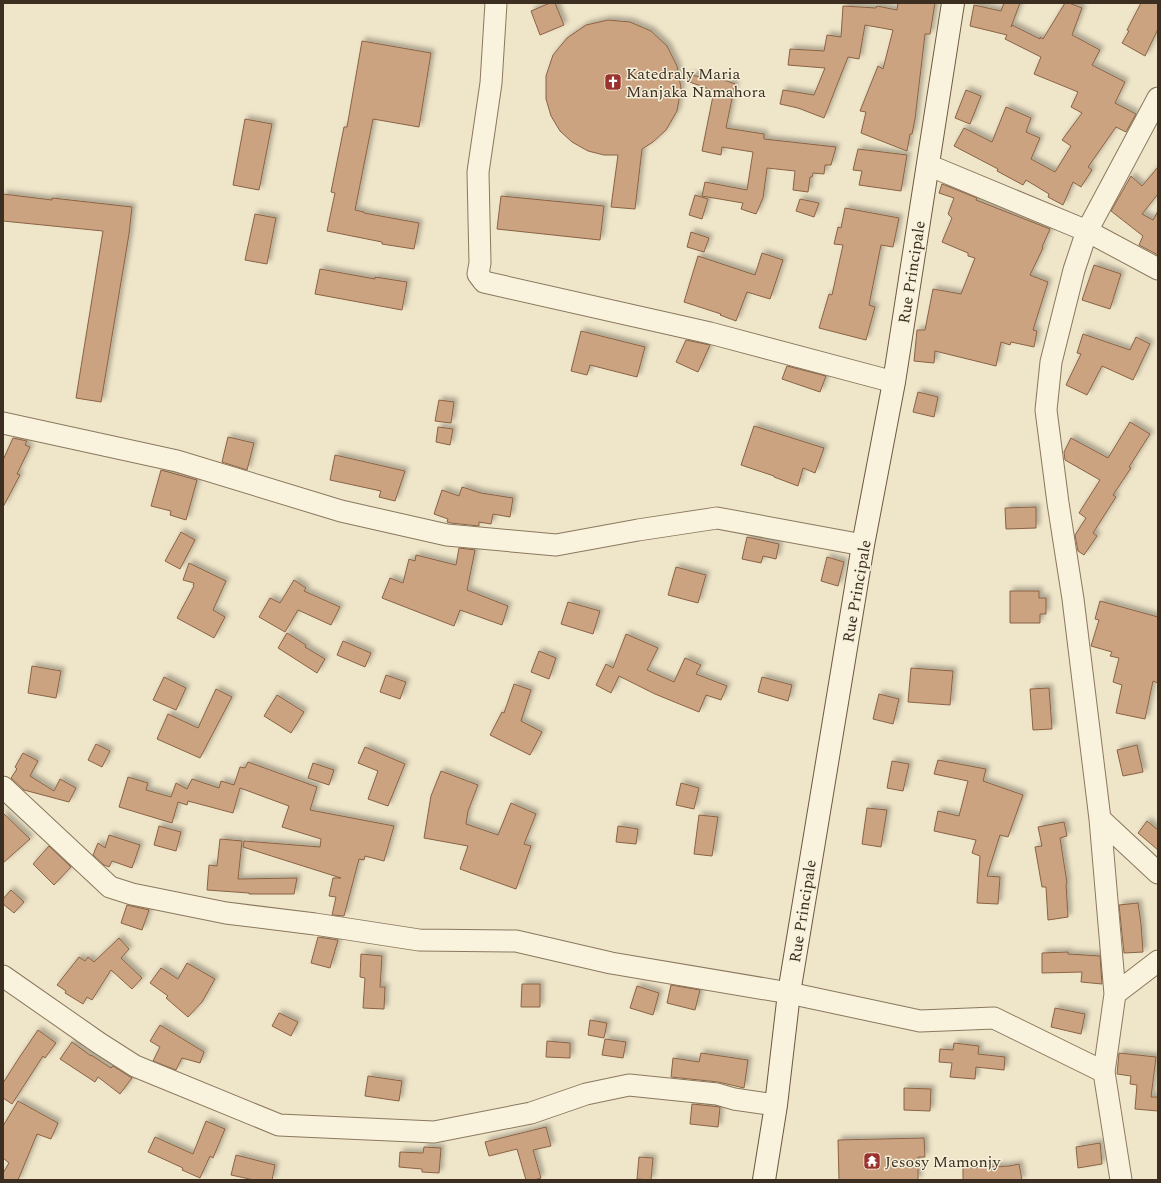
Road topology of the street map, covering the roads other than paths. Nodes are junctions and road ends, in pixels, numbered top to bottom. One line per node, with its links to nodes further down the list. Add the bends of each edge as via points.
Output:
1 (496, 3): 7 (street, via 491,83 478,172 478,274 484,282 710,333)
2 (953, 3): 4 (main road, Rue Principale)
3 (1158, 98): 5 (street)
4 (928, 165): 5 (street); 7 (main road, Rue Principale)
5 (1087, 231): 6 (street); 11 (street, via 1074,270 1051,362 1046,410 1073,599)
6 (1158, 268)
7 (894, 382): 9 (main road, Rue Principale)
8 (3, 423): 9 (street, via 177,461 341,512 447,535 556,545 717,518)
9 (863, 545): 15 (main road, Rue Principale)
10 (3, 787): 15 (street, via 110,887 132,894 226,913 419,940 516,941 611,963)
11 (1100, 819): 12 (street); 16 (street)
12 (1158, 873)
13 (1158, 961): 16 (street)
14 (3, 976): 18 (street, via 134,1066 279,1125 434,1132 531,1113 586,1094 628,1085 717,1094)
15 (789, 993): 17 (street, via 920,1021 994,1018); 18 (main road, Rue Principale)
16 (1114, 994): 17 (street)
17 (1104, 1072): 20 (street)
18 (776, 1105): 19 (main road, Rue Principale)
19 (764, 1180)
20 (1121, 1180)

